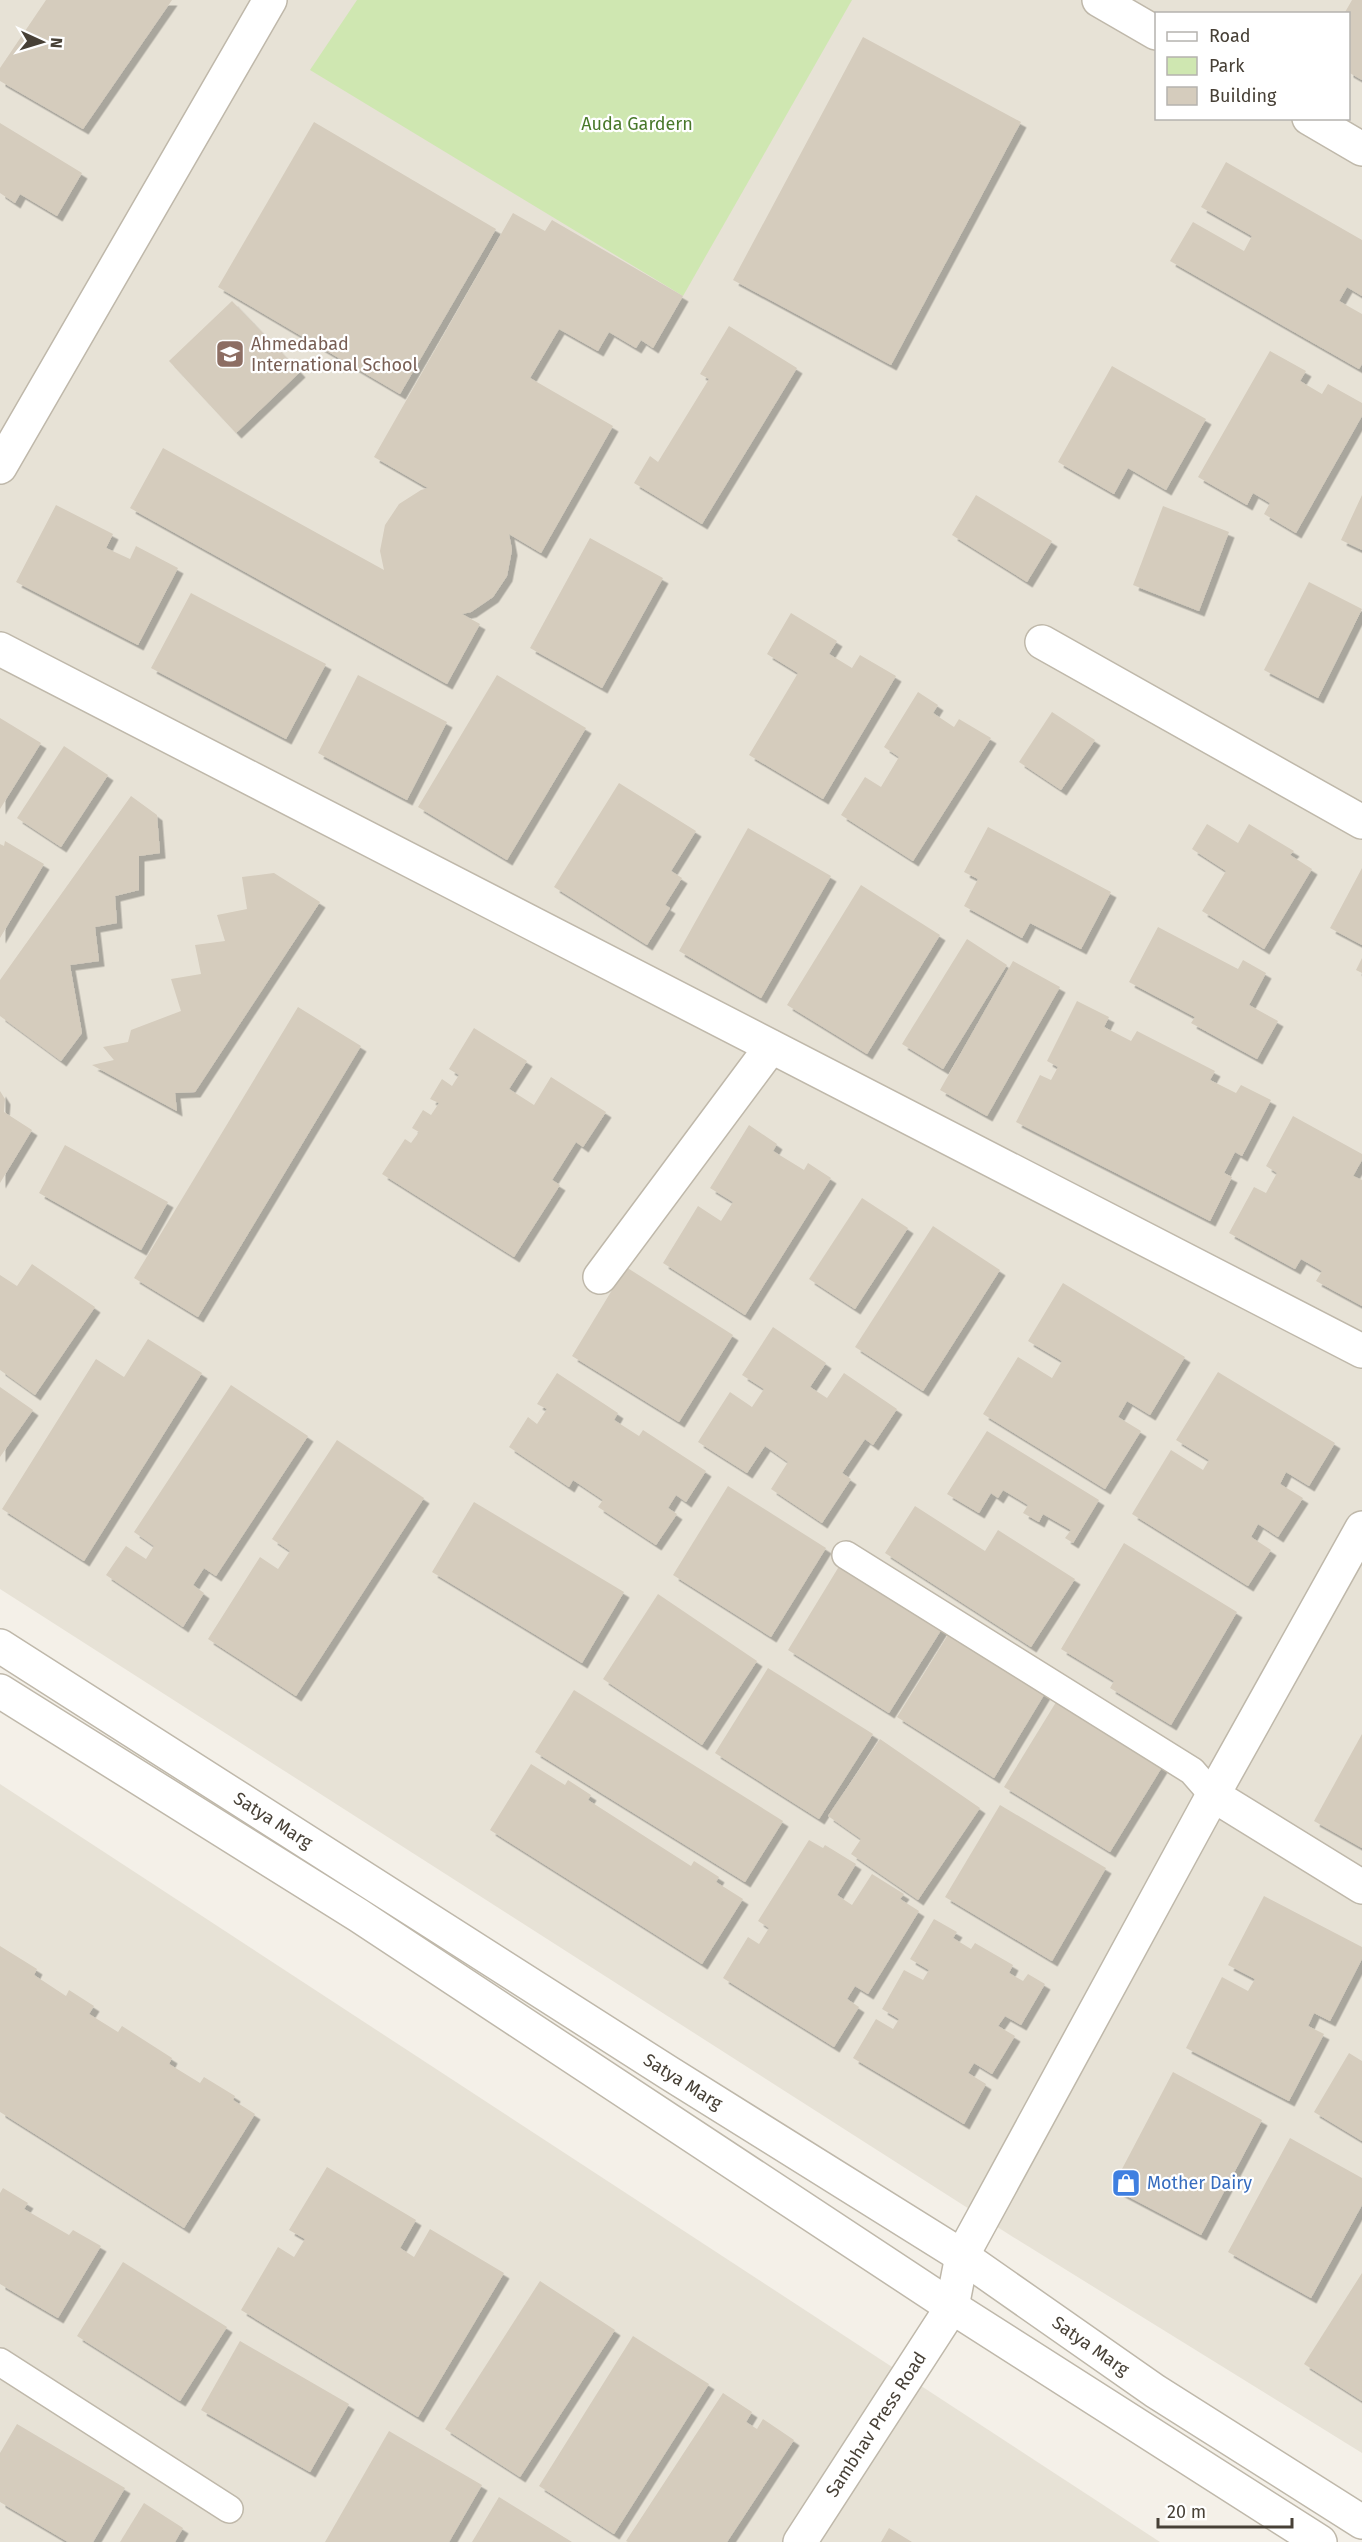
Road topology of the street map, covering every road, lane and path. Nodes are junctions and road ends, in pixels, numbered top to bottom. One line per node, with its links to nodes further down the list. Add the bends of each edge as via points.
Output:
1 (270, 0): 6 (street)
2 (1099, 0): 3 (street)
3 (1155, 32)
4 (1312, 120): 5 (street)
5 (1362, 149)
6 (0, 467)
7 (1042, 642): 9 (street)
8 (0, 649): 10 (street)
9 (1362, 822)
10 (771, 1047): 11 (street); 12 (street)
11 (600, 1277)
12 (1362, 1351)
13 (1362, 1528): 17 (street)
14 (846, 1555): 17 (lane, via 1192,1772)
15 (0, 1646): 19 (street, Satya Marg)
16 (0, 1691): 20 (street, Satya Marg, via 358,1916)
17 (1213, 1795): 18 (street); 19 (street)
18 (1362, 1887)
19 (962, 2256): 20 (street); 23 (street, Satya Marg, via 1155,2391)
20 (951, 2307): 24 (street, Sambhav Press Road); 25 (street, Satya Marg)
21 (0, 2362): 22 (lane)
22 (229, 2509)
23 (1362, 2522)
24 (800, 2542)
25 (1320, 2542)

